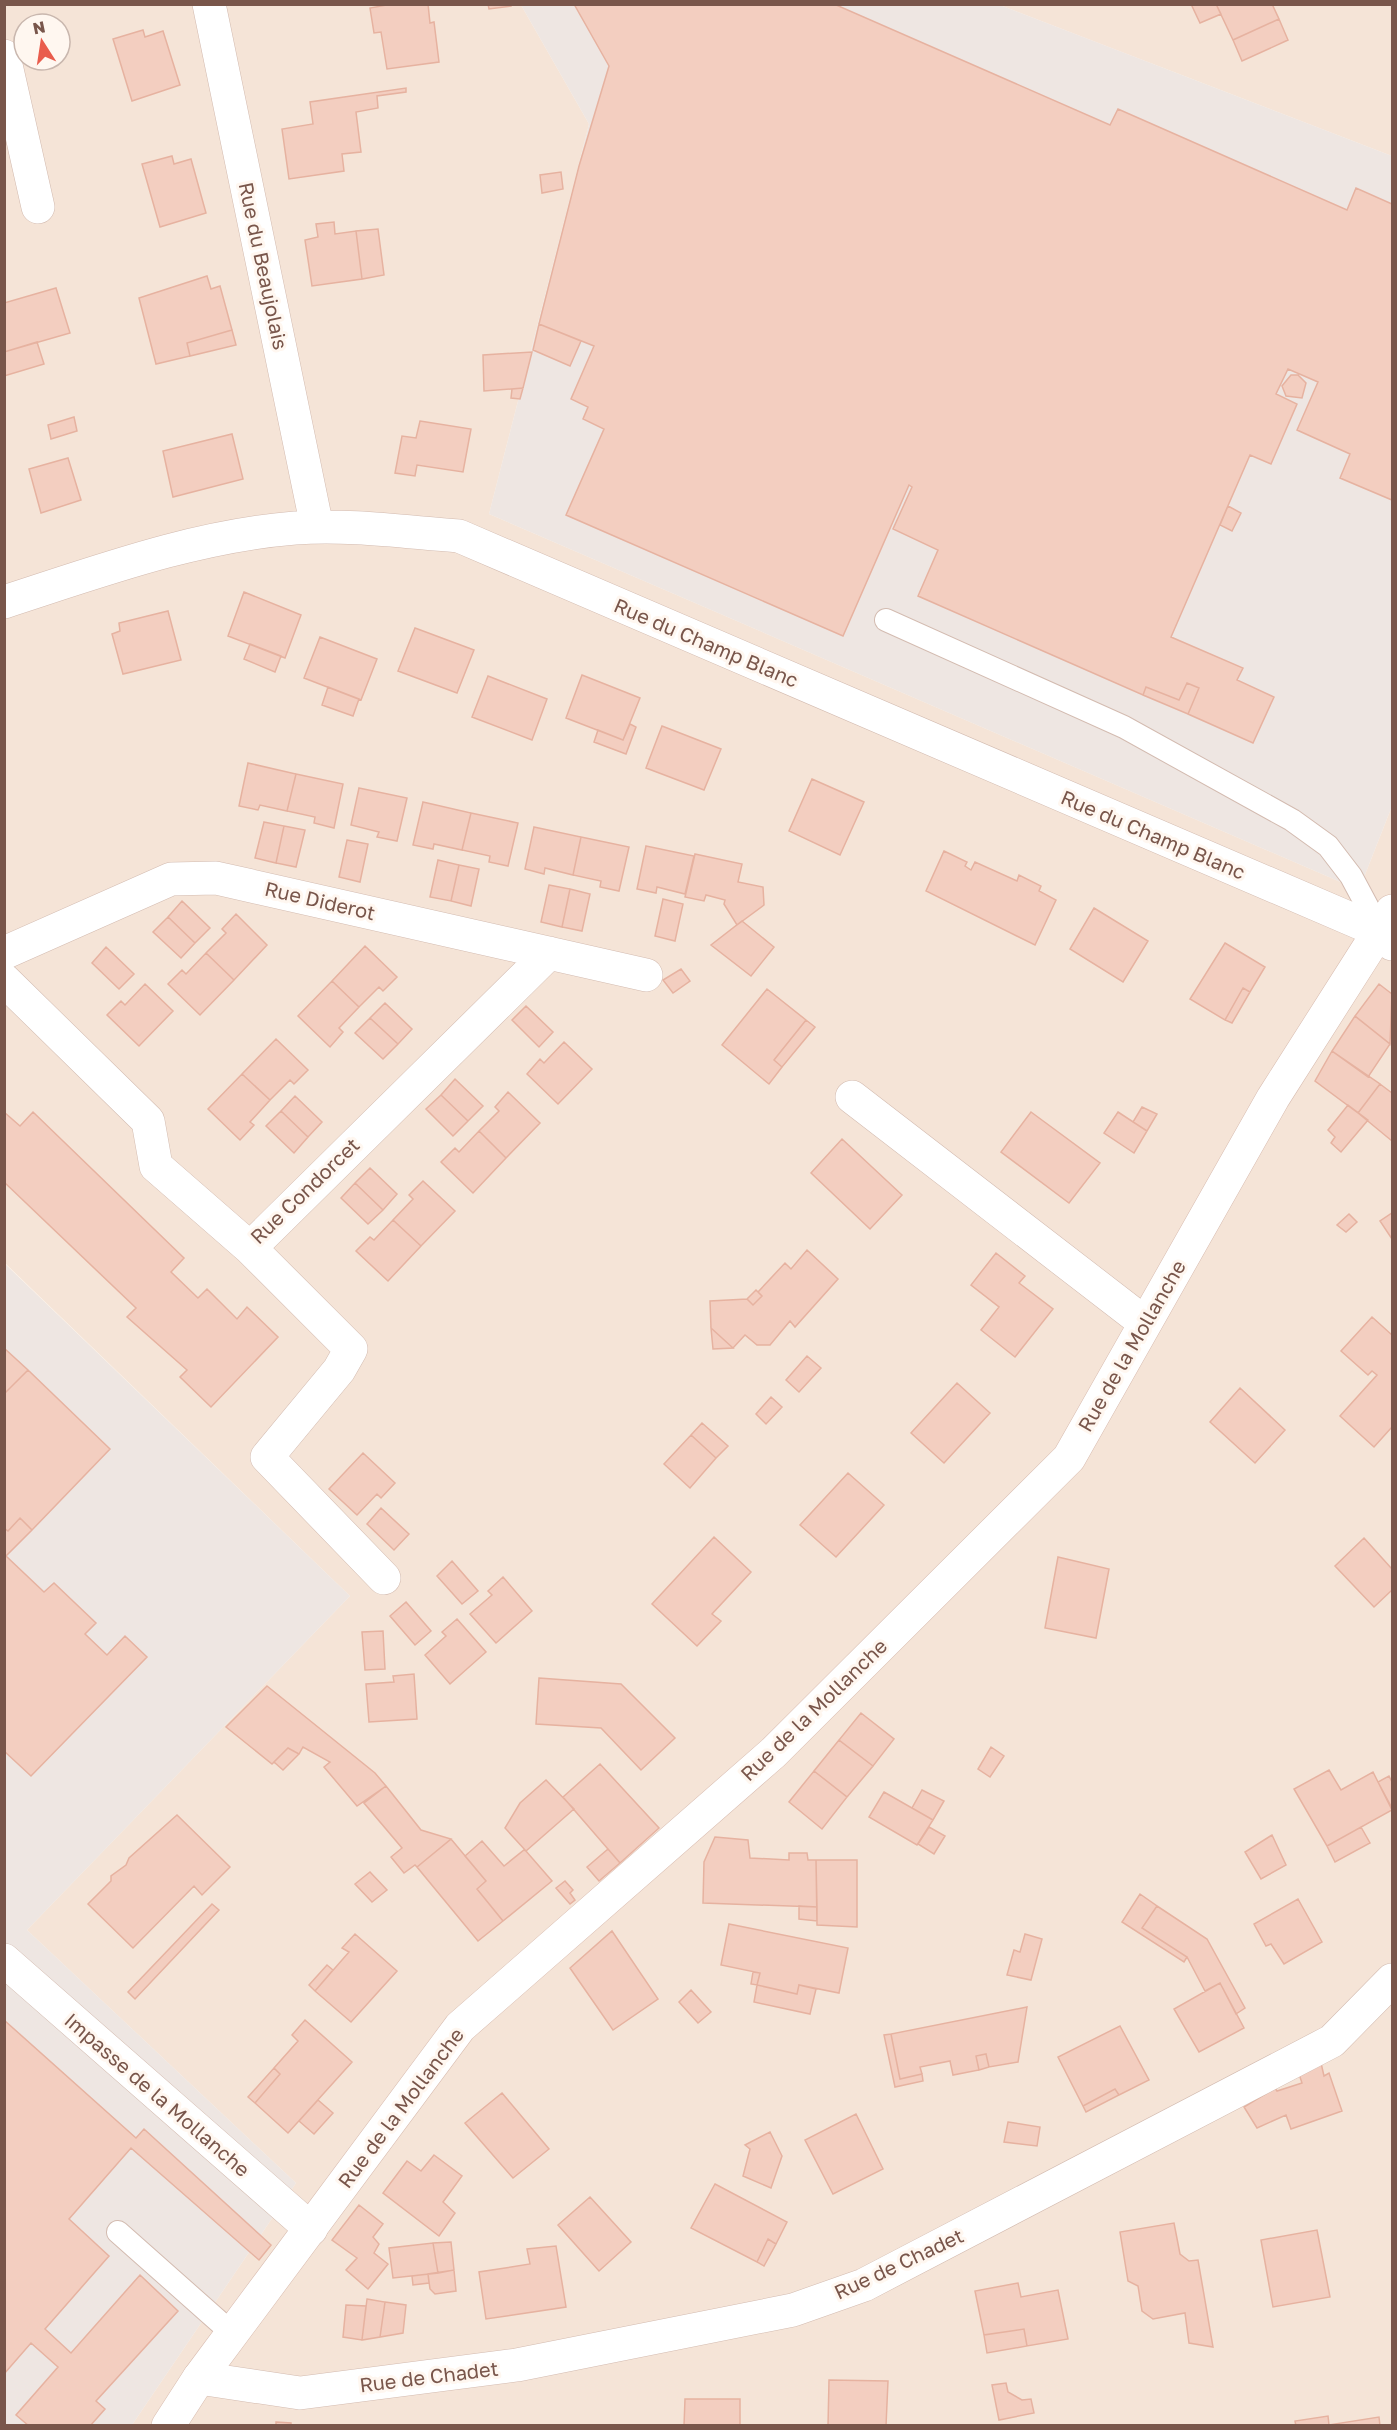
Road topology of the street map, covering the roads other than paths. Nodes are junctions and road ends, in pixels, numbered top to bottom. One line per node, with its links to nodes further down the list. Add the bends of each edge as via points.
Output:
1 (210, 4): 4 (street, Rue du Beaujolais)
2 (4, 56): 3 (street)
3 (38, 207)
4 (317, 527): 5 (street, Rue du Champ Blanc, via 172,548); 7 (street, Rue du Champ Blanc, via 459,536)
5 (4, 602)
6 (886, 620): 7 (lane, via 1124,727 1292,820 1328,846)
7 (1390, 928): 14 (street, Rue de la Mollanche, via 1273,1098)
8 (4, 953): 9 (street, Rue Diderot, via 171,879 216,878)
9 (549, 953): 10 (street, Rue Diderot); 13 (street, Rue Condorcet)
10 (646, 975)
11 (4, 980): 13 (street, Rue Condorcet, via 148,1121 156,1166)
12 (852, 1097): 14 (street)
13 (249, 1248): 15 (street, via 351,1349 339,1370 267,1457)
14 (1145, 1323): 18 (street, Rue de la Mollanche, via 1069,1458 773,1753 460,2027)
15 (384, 1578)
16 (4, 1960): 18 (street, Impasse de la Mollanche)
17 (1392, 1980): 21 (street, Rue de Chadet, via 1332,2041 864,2285 793,2310 517,2366 300,2393)
18 (311, 2229): 20 (street, Rue de la Mollanche)
19 (118, 2232): 20 (lane)
20 (233, 2334): 21 (street, Rue de la Mollanche)
21 (199, 2378): 22 (street, Rue de la Mollanche)
22 (168, 2426)

